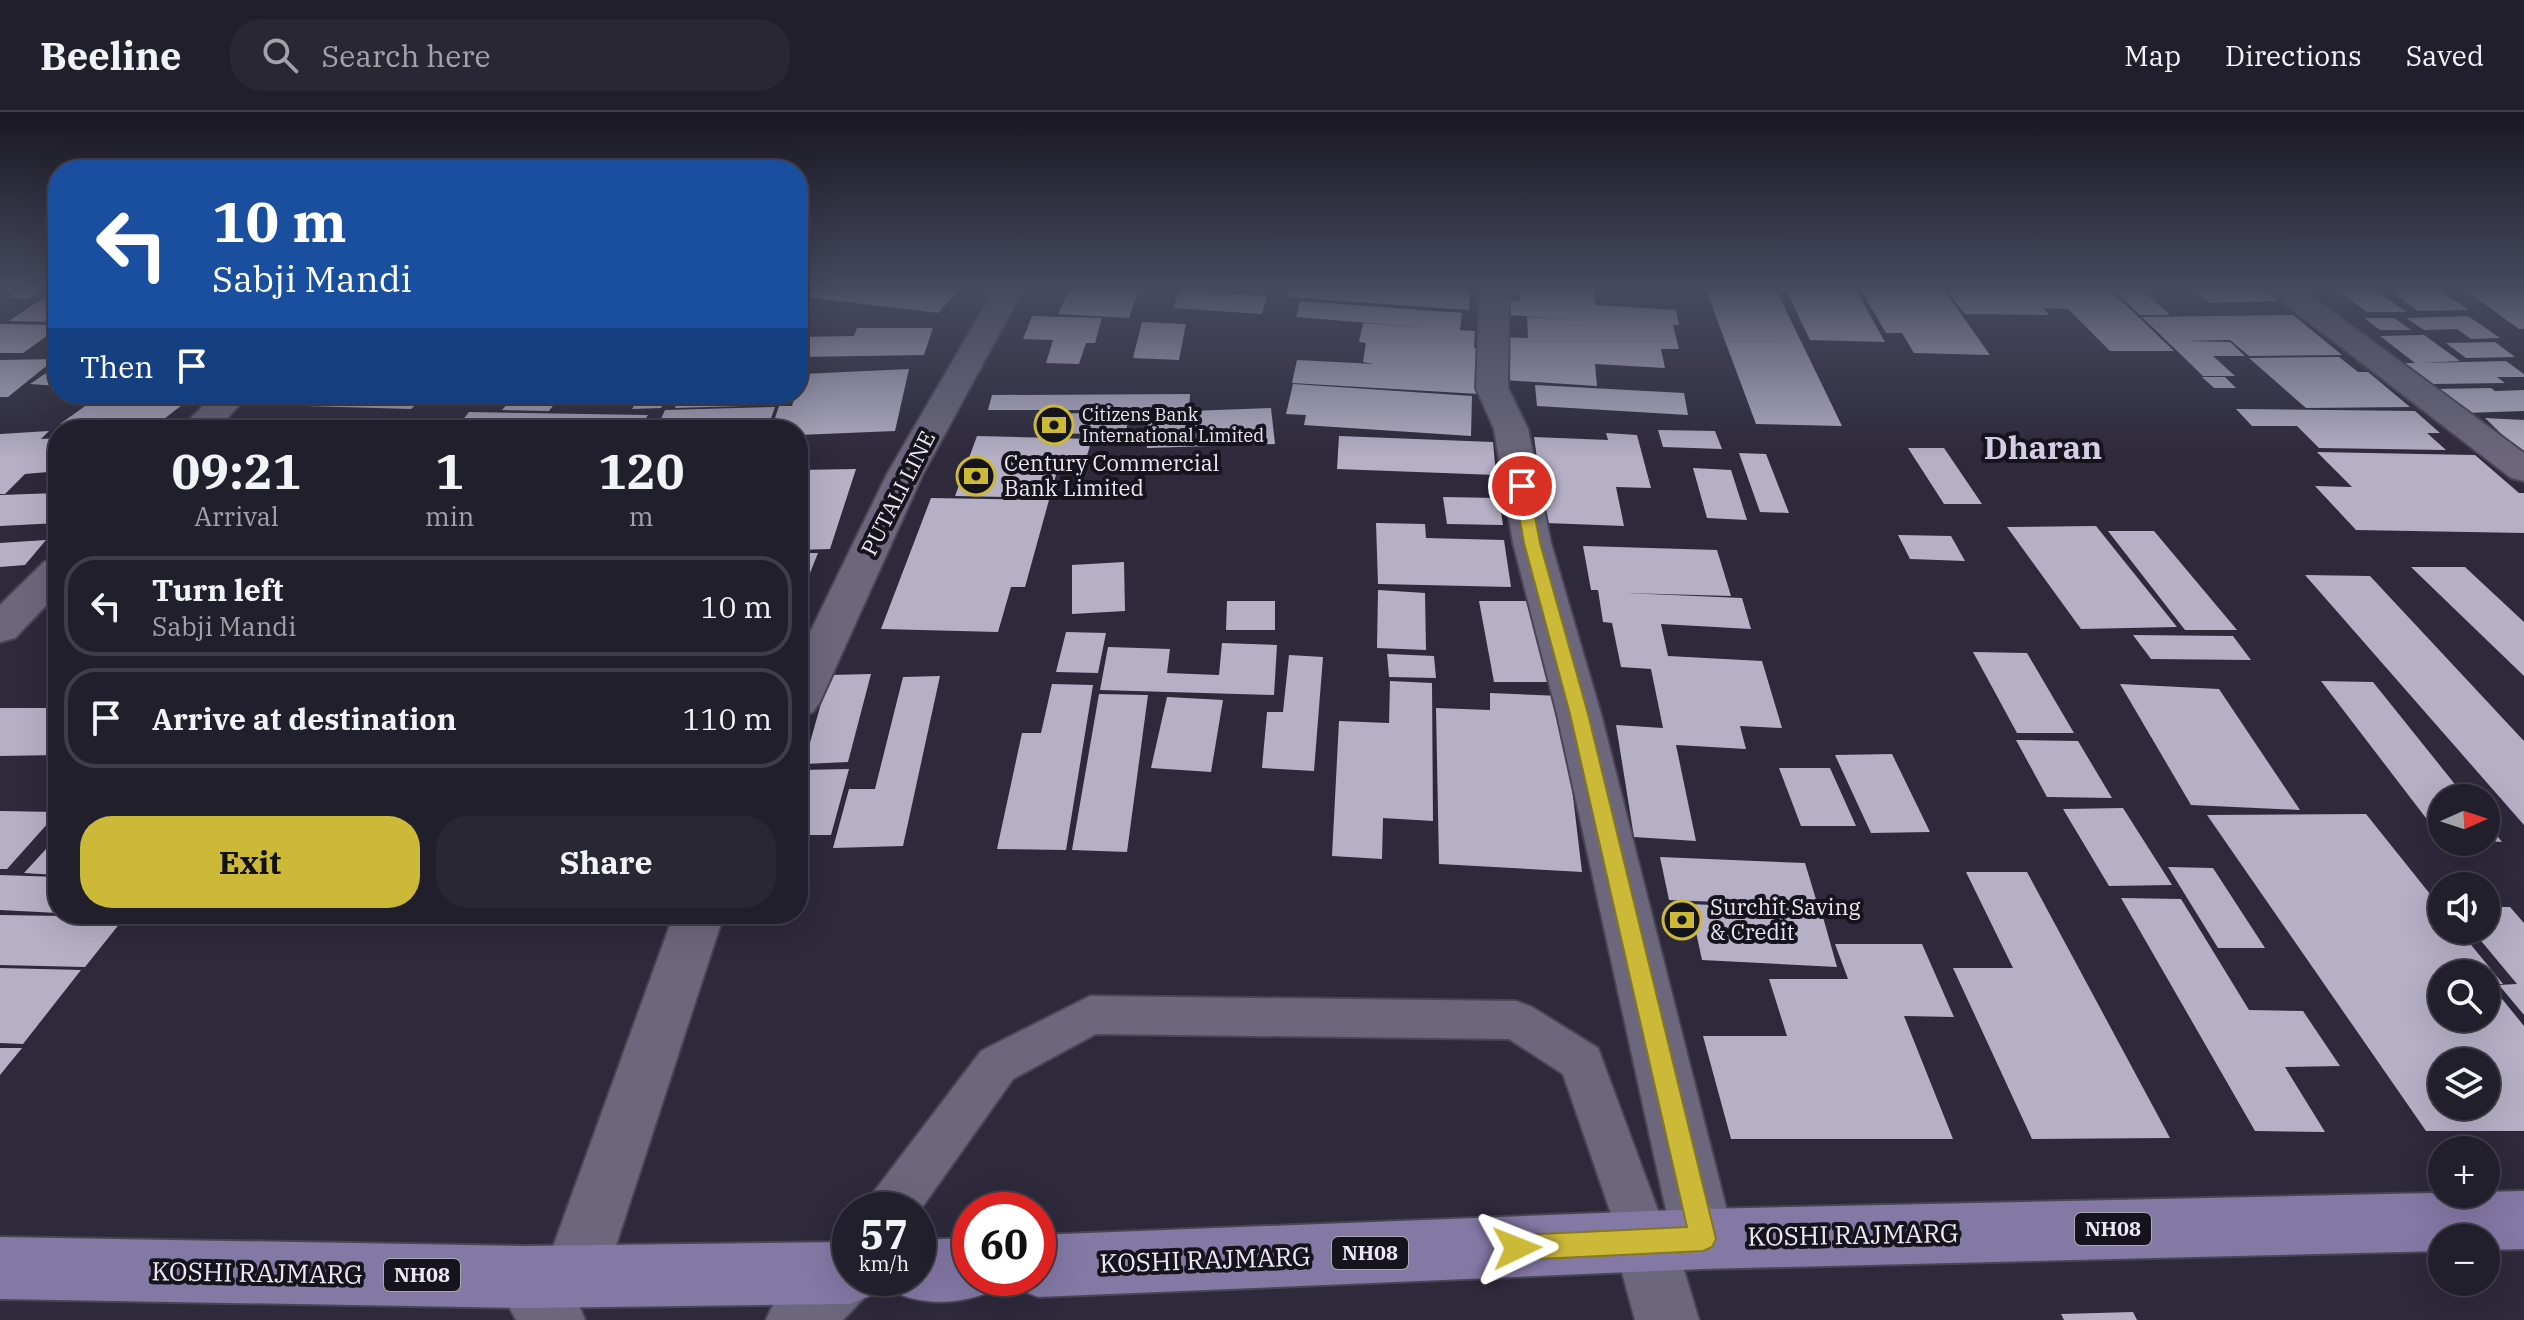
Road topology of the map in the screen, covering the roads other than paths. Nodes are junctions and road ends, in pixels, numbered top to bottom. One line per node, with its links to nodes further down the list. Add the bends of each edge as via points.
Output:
1 (976, 346): 9 (street, PUTALI LINE, via 905,474)
2 (1493, 346): 13 (street, via 1492,388 1511,429 1532,543 1579,714)
3 (2360, 346): 6 (street)
4 (223, 404): 5 (street)
5 (207, 420)
6 (2524, 470)
7 (48, 580): 8 (street)
8 (0, 629)
9 (808, 681)
10 (695, 924): 18 (street)
11 (904, 1192): 13 (lane, via 997,1065 1090,1015 1516,1020 1582,1062)
12 (2524, 1220): 13 (main road, KOSHI RAJMARG / NH08)
13 (1674, 1241): 14 (main road, KOSHI RAJMARG / NH08); 20 (street)
14 (1056, 1265)
15 (0, 1268): 18 (main road, KOSHI RAJMARG / NH08)
16 (832, 1272): 18 (main road, KOSHI RAJMARG / NH08)
17 (832, 1287): 19 (street)
18 (551, 1291)
19 (798, 1320)
20 (1667, 1320)

